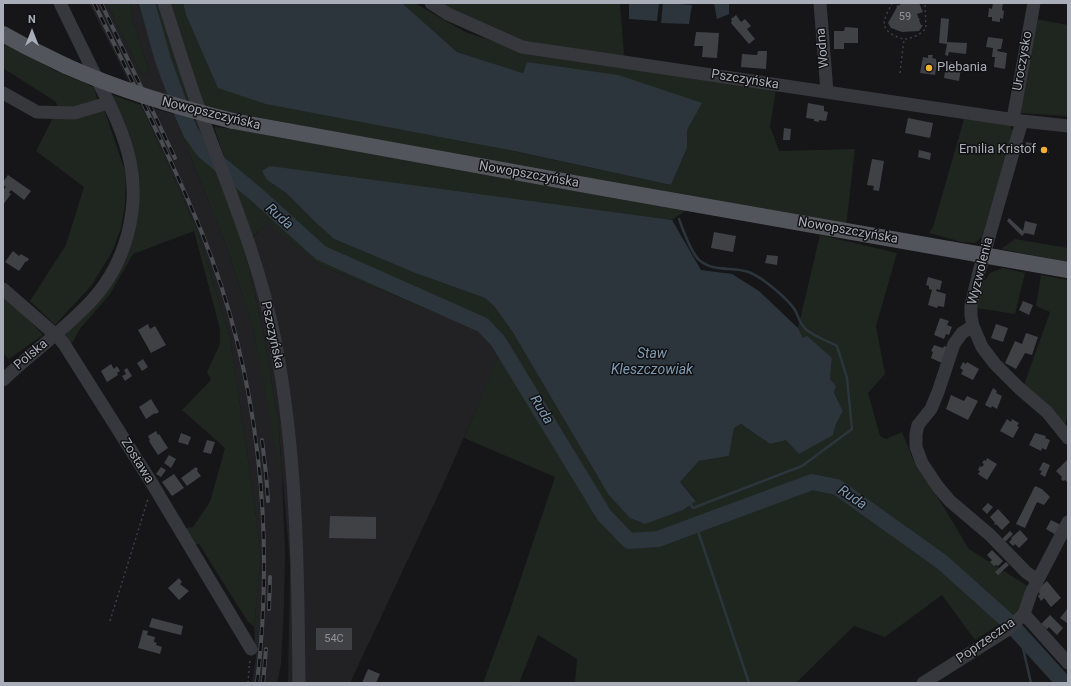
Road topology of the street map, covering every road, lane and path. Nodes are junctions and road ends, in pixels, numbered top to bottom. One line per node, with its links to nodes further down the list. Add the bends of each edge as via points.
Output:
1 (60, 3): 15 (street, Polska)
2 (164, 3): 33 (street, Pszczyńska, via 196,102 257,270 274,339 288,423 294,508)
3 (432, 3): 13 (street, Pszczyńska, via 448,14 522,47)
4 (820, 3): 13 (street, Wodna)
5 (892, 3): 11 (path, via 884,21 885,28)
6 (925, 3): 9 (path, via 926,28)
7 (1034, 3): 16 (street, Uroczysko)
8 (3, 34): 18 (main road, Nowopszczyńska, bridge, via 108,84 180,108 233,121)
9 (920, 34): 10 (path); 11 (path)
10 (922, 37)
11 (904, 39): 12 (path)
12 (900, 73)
13 (827, 92): 16 (street, Pszczyńska)
14 (3, 93): 15 (street, via 37,112 74,113)
15 (108, 103): 22 (street, Polska, via 125,144 131,169 133,199 130,226 119,260 105,283 93,299)
16 (1017, 120): 17 (street, Pszczyńska); 18 (street, Wyzwolenia)
17 (1068, 126)
18 (984, 255): 19 (main road, Nowopszczyńska); 21 (street, Wyzwolenia, via 971,305)
19 (1068, 270)
20 (3, 288): 22 (street, Zostawa)
21 (973, 326): 24 (street, Wyzwolenia, via 982,347 995,364 1047,412); 27 (street, via 962,333 954,344 931,409 918,425 916,447 922,463 950,502 990,535)
22 (56, 335): 23 (street, Polska); 25 (street, Zostawa)
23 (4, 376)
24 (1068, 438)
25 (153, 485): 29 (path); 30 (street, Zostawa)
26 (1068, 522): 27 (street, Poprzeczna)
27 (1037, 580): 28 (street, Poprzeczna)
28 (1024, 614): 31 (street); 34 (street, Poprzeczna, via 1007,630)
29 (110, 622)
30 (251, 649): 32 (path)
31 (1068, 663)
32 (248, 683)
33 (299, 683)
34 (923, 683)

